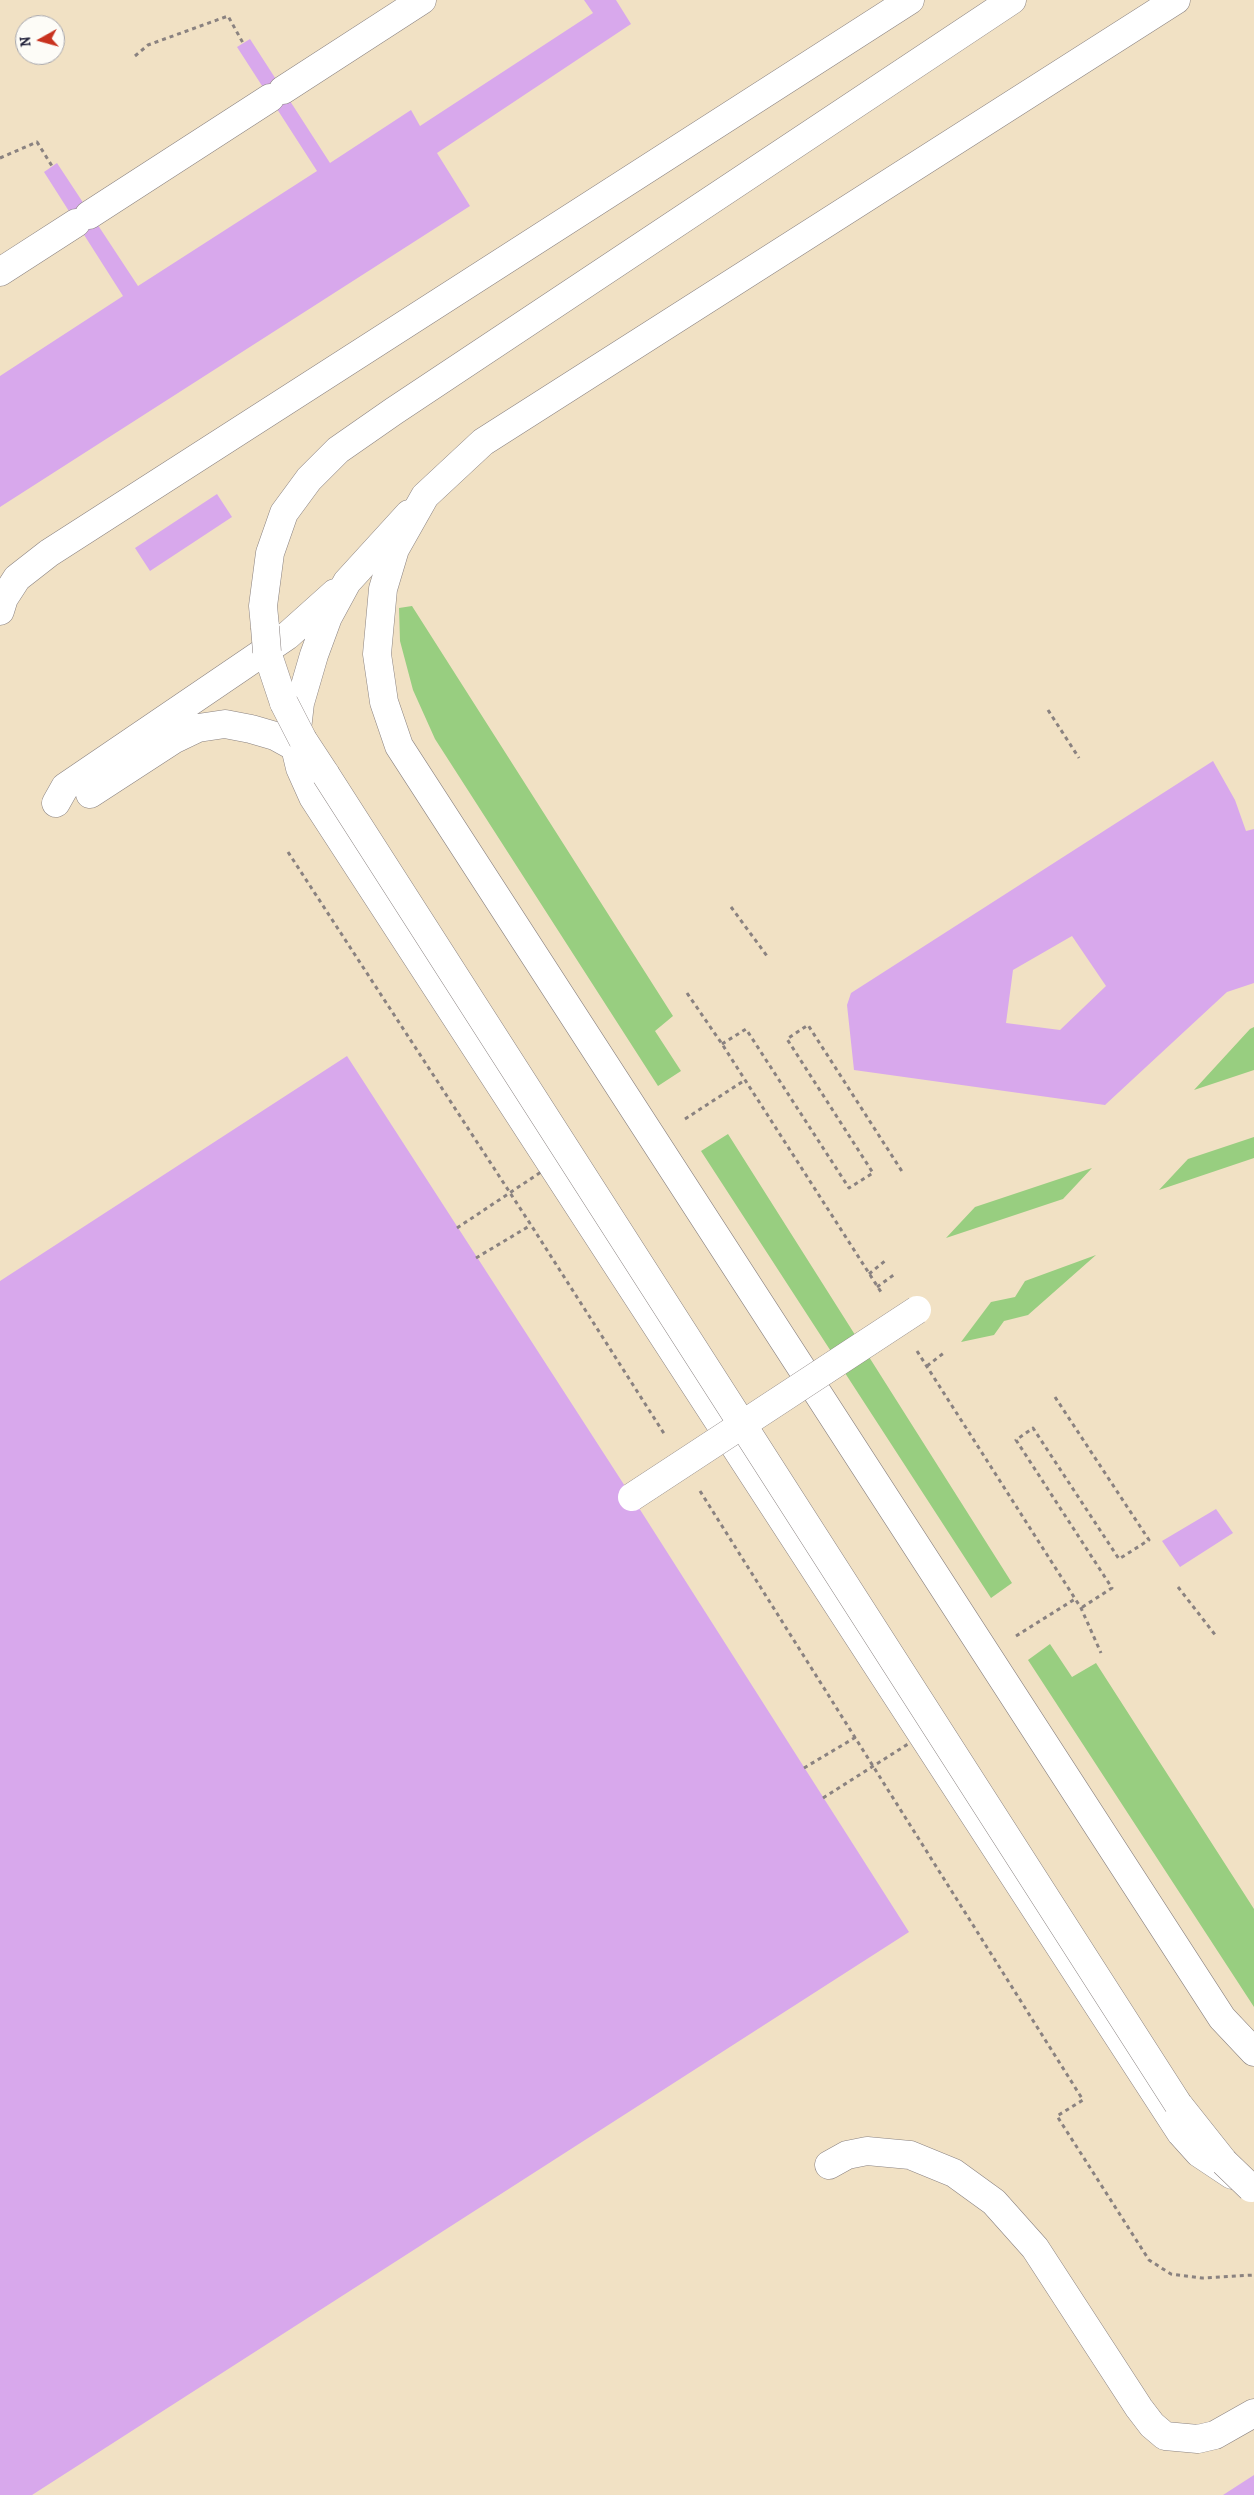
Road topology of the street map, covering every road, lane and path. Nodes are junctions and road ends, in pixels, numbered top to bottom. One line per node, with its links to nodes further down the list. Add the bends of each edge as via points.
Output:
1 (422, 0): 9 (main road)
2 (910, 0): 12 (main road, via 49,553 17,578)
3 (1012, 0): 23 (main road, bridge, via 394,410 338,450 309,479 284,513 270,553 263,606 267,652 284,703 303,740)
4 (1176, 0): 10 (main road, via 483,442)
5 (243, 43): 6 (path, via 228,16 148,45)
6 (135, 56)
7 (0, 158): 8 (path, via 38,142)
8 (52, 166)
9 (0, 272)
10 (425, 496): 11 (main road); 46 (main road, via 395,549 383,589 377,654 384,702 399,746 1222,2018)
11 (348, 582): 14 (main road, via 328,617 314,655 300,703); 17 (main road, via 287,636 65,787)
12 (0, 611)
13 (1048, 710): 15 (path)
14 (295, 747): 16 (main road, via 275,736 251,729 225,724 198,728 173,740); 49 (main road, via 313,797 1181,2133 1199,2154 1228,2174)
15 (1078, 758)
16 (90, 794)
17 (56, 803)
18 (731, 907): 19 (path)
19 (767, 956)
20 (687, 993): 24 (path, via 722,1044 746,1029 849,1188 873,1173 787,1039 808,1025)
21 (745, 1080): 22 (path)
22 (685, 1119)
23 (569, 1154): 26 (path, bridge); 42 (main road, bridge)
24 (903, 1173)
25 (530, 1225): 27 (path)
26 (457, 1228)
27 (476, 1258)
28 (886, 1260): 29 (path)
29 (869, 1274)
30 (895, 1274): 31 (path)
31 (877, 1287)
32 (917, 1310): 36 (main road, bridge)
33 (945, 1352): 34 (path)
34 (927, 1366)
35 (1055, 1397): 41 (path, via 1148,1540 1119,1559 1033,1428 1016,1440 1112,1588 1081,1608)
36 (632, 1497)
37 (1178, 1586): 39 (path)
38 (1075, 1598): 40 (path)
39 (1216, 1636)
40 (1013, 1637)
41 (1101, 1653)
42 (936, 1726): 45 (path, bridge); 50 (main road, bridge, via 1178,2104 1224,2162)
43 (856, 1737): 44 (path)
44 (804, 1768)
45 (823, 1798)
46 (1254, 2052)
47 (1083, 2100): 51 (path, via 1057,2116 1149,2260 1171,2274 1202,2278)
48 (829, 2165): 52 (main road, via 867,2151 910,2155 954,2173 994,2202 1035,2248 1139,2408 1165,2436 1198,2439 1215,2435)
49 (1254, 2181)
50 (1254, 2190)
51 (1254, 2275)
52 (1254, 2413)

